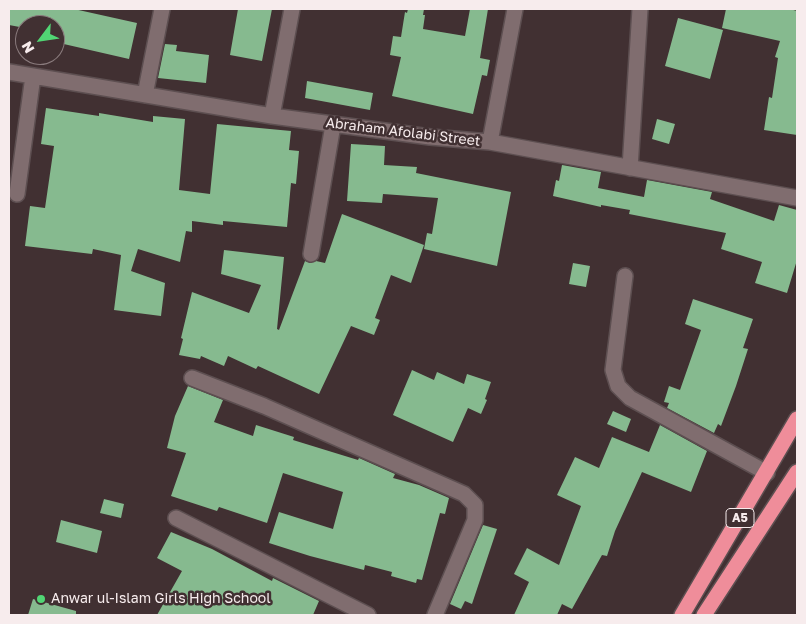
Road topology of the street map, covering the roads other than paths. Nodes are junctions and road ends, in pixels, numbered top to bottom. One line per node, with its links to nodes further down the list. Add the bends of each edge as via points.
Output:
1 (162, 9): 7 (street)
2 (292, 9): 8 (street)
3 (515, 9): 10 (street)
4 (640, 9): 11 (street)
5 (9, 72): 6 (street, Abraham Afolabi Street)
6 (33, 76): 7 (street, Abraham Afolabi Street); 12 (street)
7 (145, 95): 8 (street, Abraham Afolabi Street)
8 (272, 116): 9 (street, Abraham Afolabi Street)
9 (333, 125): 10 (street, Abraham Afolabi Street); 14 (street)
10 (490, 142): 11 (street, Abraham Afolabi Street)
11 (630, 168): 13 (street, Abraham Afolabi Street)
12 (17, 194)
13 (797, 198)
14 (311, 254)
15 (625, 276): 19 (street, via 613,370 618,386 630,398)
16 (192, 378): 22 (street, via 464,494 475,506 475,520)
17 (797, 419): 19 (highway, A5)
18 (797, 472): 24 (highway, A5)
19 (767, 473): 23 (highway, A5)
20 (176, 518): 21 (street)
21 (368, 615)
22 (435, 615)
23 (682, 615)
24 (704, 615)

